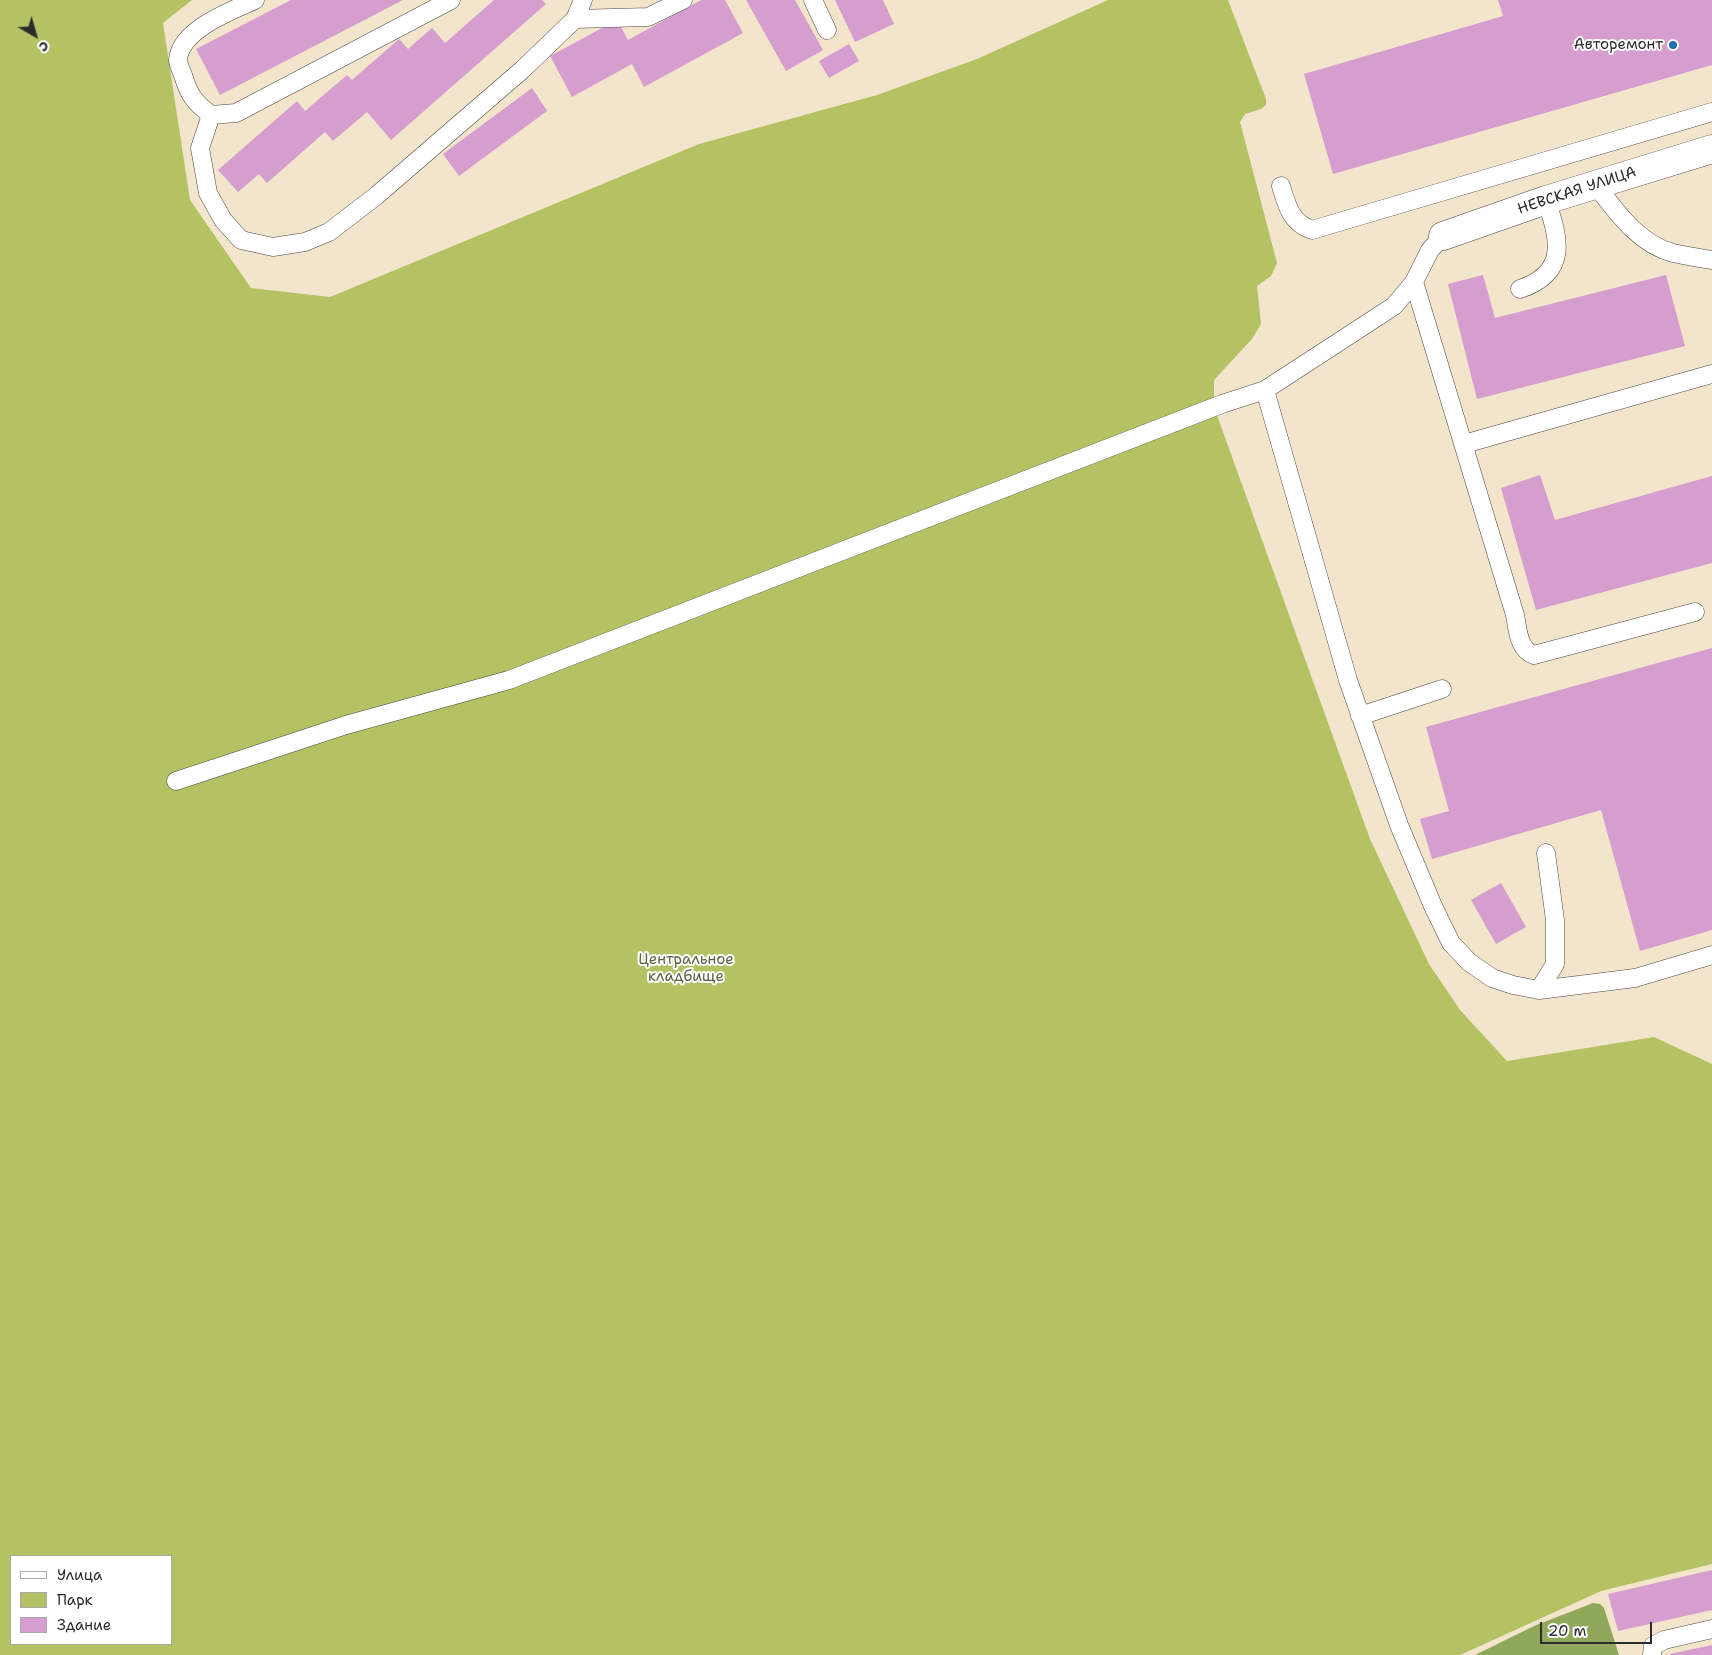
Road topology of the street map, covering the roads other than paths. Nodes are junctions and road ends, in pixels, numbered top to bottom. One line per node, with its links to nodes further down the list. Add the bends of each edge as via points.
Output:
1 (255, 0): 9 (lane, via 204,25 182,45 178,61 186,86 195,103)
2 (451, 0): 9 (lane, via 236,113)
3 (583, 0): 6 (lane)
4 (682, 0): 6 (lane, via 648,17)
5 (813, 0): 7 (lane)
6 (576, 19): 9 (lane, via 376,196 329,232 305,242 273,247 241,240 223,220 208,193 200,148)
7 (827, 30)
8 (1712, 112): 12 (lane, via 1312,230 1295,221)
9 (211, 115)
10 (1712, 149): 11 (street, НЕВСКАЯ УЛИЦА)
11 (1595, 184): 13 (street, НЕВСКАЯ УЛИЦА); 15 (lane, via 1632,229 1655,245 1672,253)
12 (1281, 186)
13 (1546, 200): 14 (street, НЕВСКАЯ УЛИЦА); 17 (lane, via 1558,255 1551,270 1538,284)
14 (1443, 236): 16 (lane, via 1430,250)
15 (1712, 260)
16 (1414, 282): 19 (lane, via 1394,306); 20 (lane)
17 (1520, 289)
18 (1712, 374): 20 (lane)
19 (1265, 390): 23 (lane); 24 (lane, via 509,680 346,725)
20 (1464, 444): 21 (lane, via 1522,646 1527,653 1534,656)
21 (1695, 612)
22 (1442, 689): 23 (lane)
23 (1360, 716): 27 (lane, via 1399,826 1451,943 1469,962 1492,978)
24 (176, 781)
25 (1546, 853): 27 (lane, via 1555,920 1555,964)
26 (1712, 955): 27 (lane, via 1635,978)
27 (1539, 990)
28 (1712, 1629): 29 (lane, via 1664,1640 1653,1646)
29 (1652, 1655)

